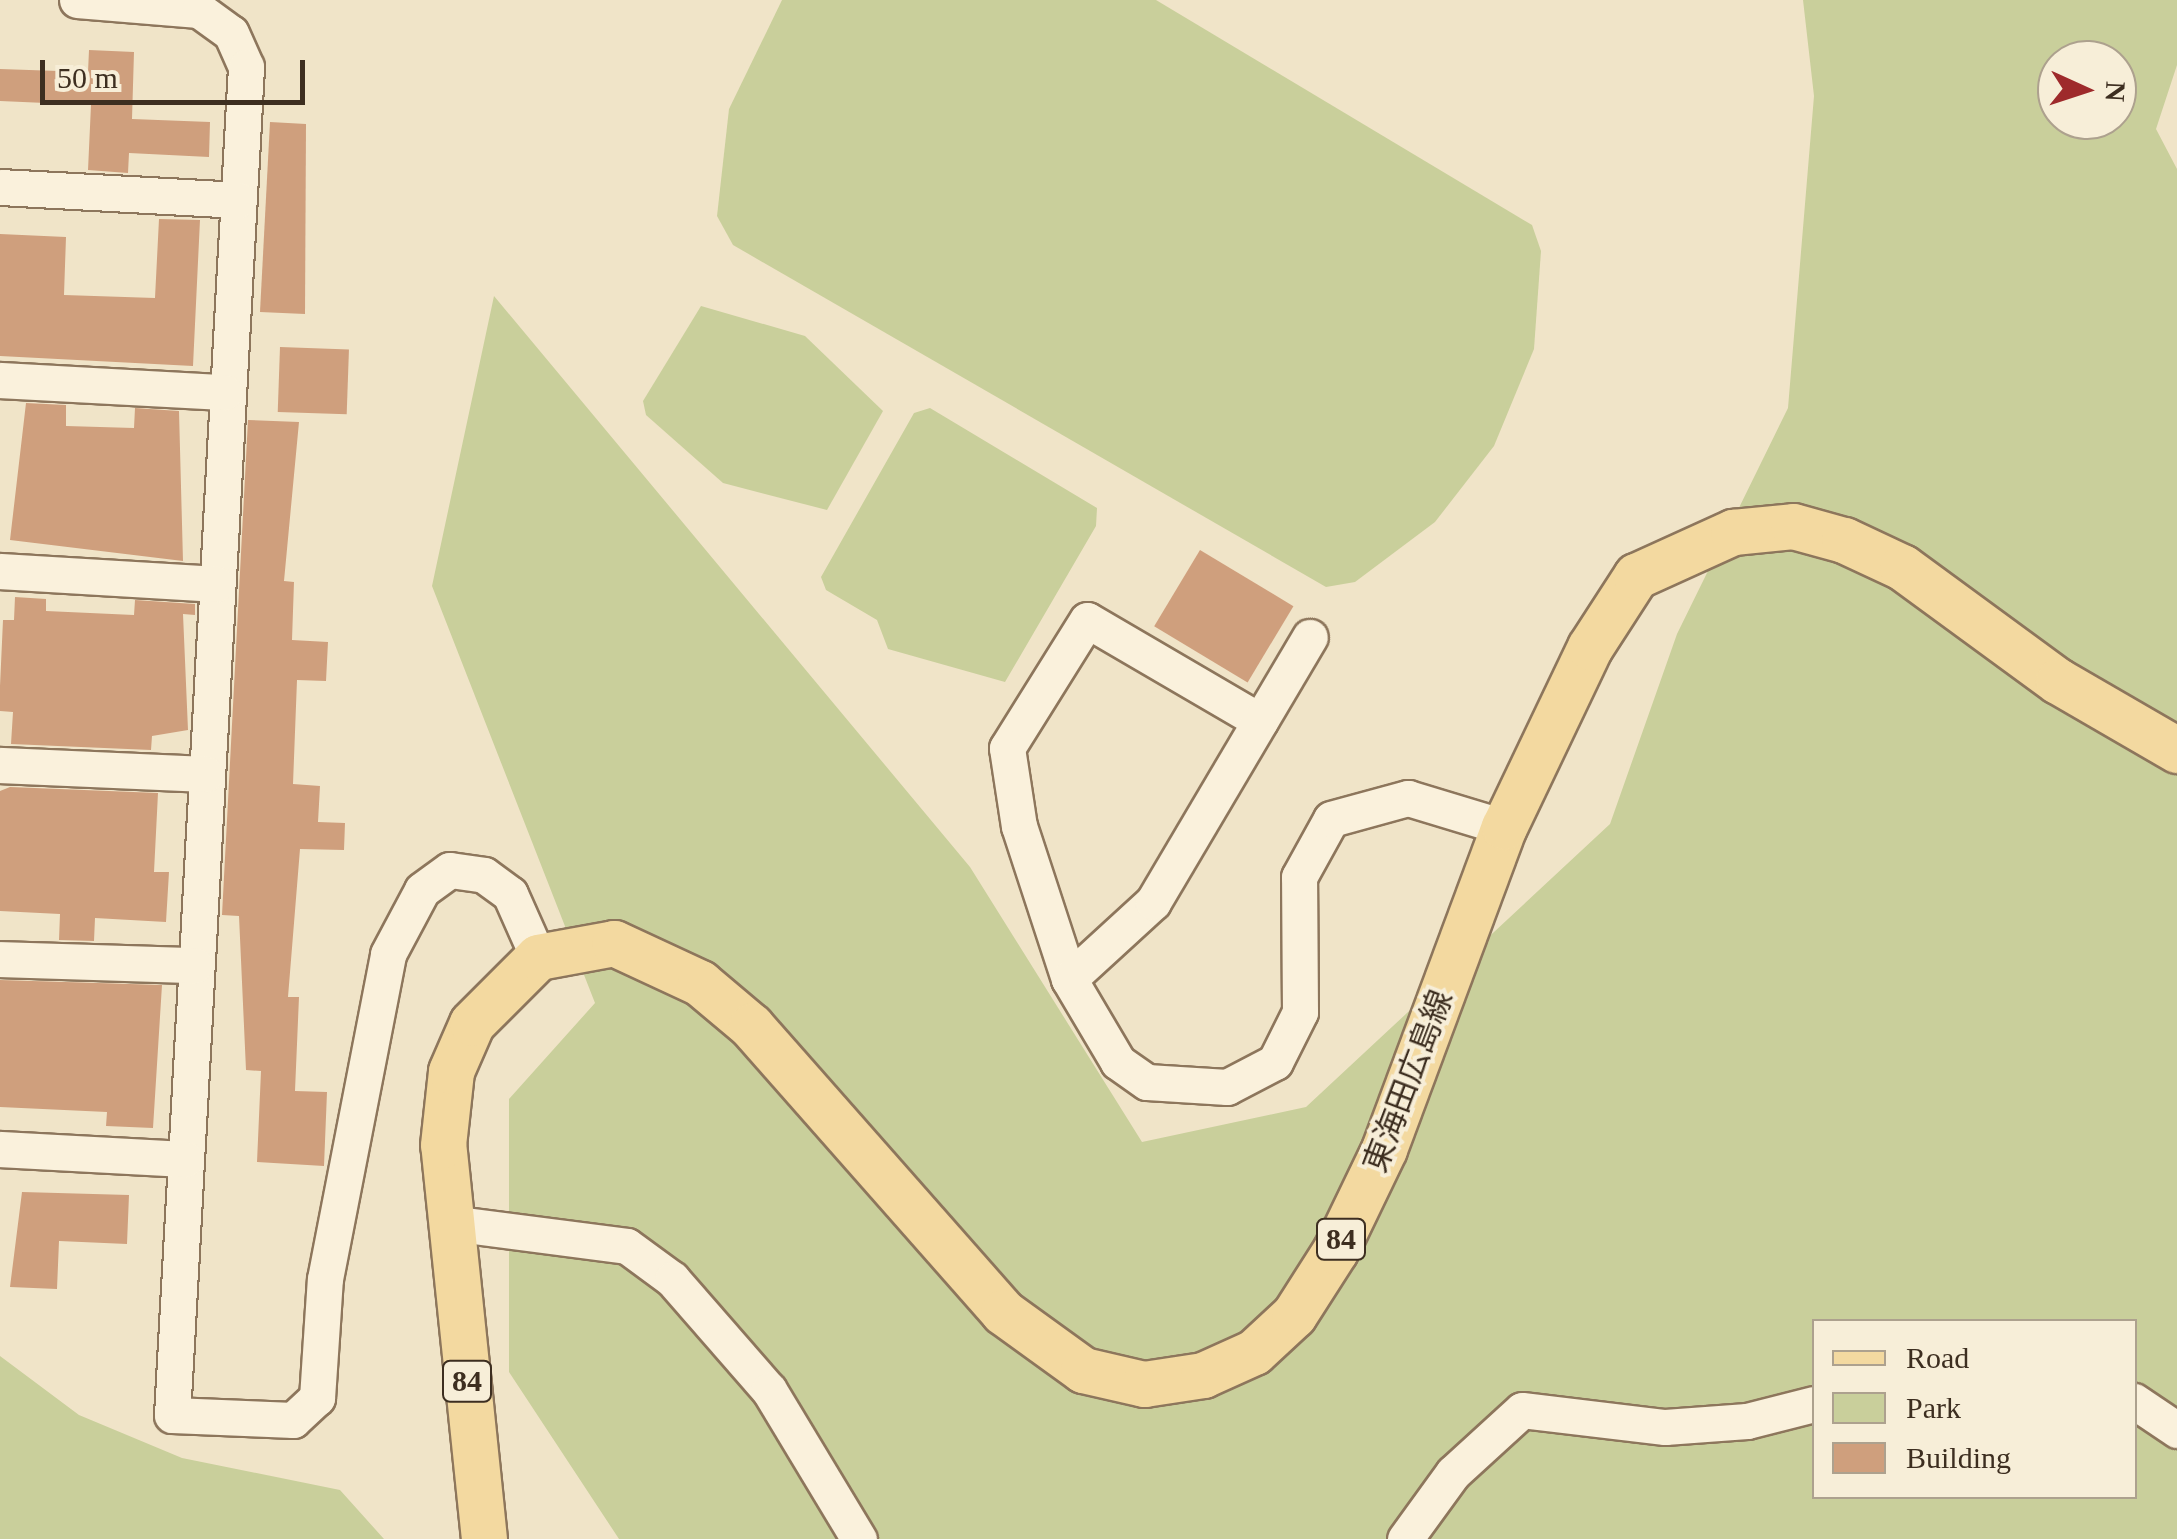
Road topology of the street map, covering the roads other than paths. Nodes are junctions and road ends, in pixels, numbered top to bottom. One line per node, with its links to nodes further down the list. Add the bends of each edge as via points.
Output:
1 (77, 0): 3 (street, via 199,10 231,33 246,68)
2 (0, 188): 3 (street)
3 (239, 200): 5 (street)
4 (0, 380): 5 (street)
5 (225, 392): 7 (street)
6 (0, 571): 7 (street)
7 (218, 584): 12 (street)
8 (1310, 638): 9 (street)
9 (1260, 721): 17 (street, via 1153,902); 17 (street, via 1086,620 1078,626 1007,748 1018,826)
10 (2177, 750): 13 (main road, 東海田広島線 / 84, via 2058,680 1902,567 1793,526 1733,532 1636,576 1590,647)
11 (0, 765): 12 (street)
12 (206, 774): 16 (street)
13 (1504, 826): 14 (main road, 東海田広島線 / 84, via 1384,1149 1335,1251 1294,1314 1254,1352 1203,1375 1144,1384 1083,1370 1002,1312 751,1026 700,983 614,943); 17 (street, via 1408,798 1331,819 1300,878 1300,1012 1275,1062 1254,1078 1188,1090 1147,1082 1118,1062)
14 (538, 957): 19 (street, via 510,894 484,875 450,870 422,890 388,954 325,1280 318,1398 293,1420 172,1415); 20 (main road, 84, via 472,1023 451,1071 444,1145)
15 (0, 959): 16 (street)
16 (195, 965): 19 (street)
17 (1069, 979)
18 (0, 1149): 19 (street)
19 (186, 1159)
20 (450, 1224): 24 (main road, 84); 25 (street, via 627,1246 672,1278 769,1390)
21 (2137, 1403): 23 (street)
22 (1812, 1405): 26 (street, via 1748,1422 1664,1427 1522,1410 1453,1472)
23 (2177, 1430)
24 (484, 1539)
25 (859, 1539)
26 (1405, 1539)

